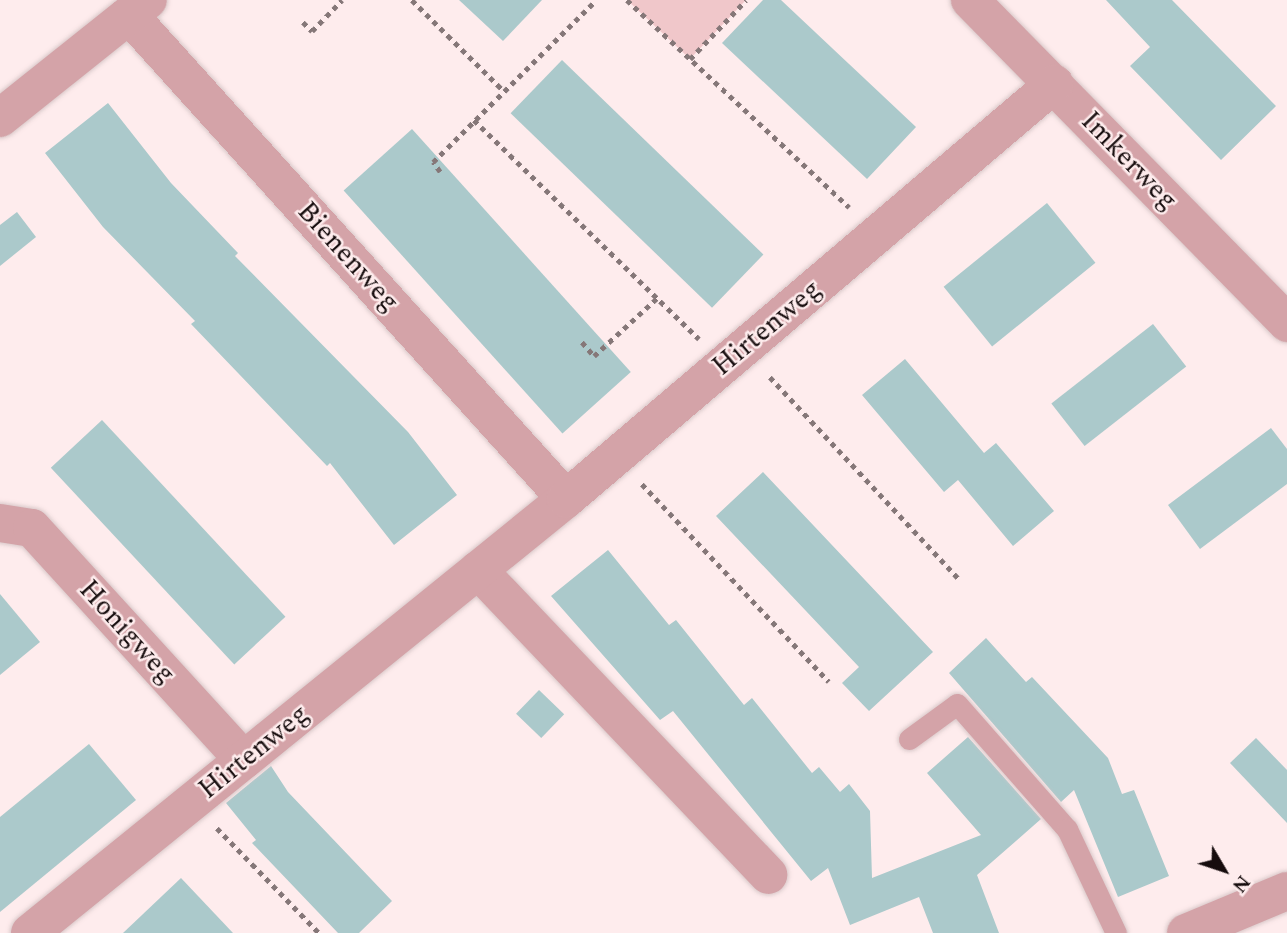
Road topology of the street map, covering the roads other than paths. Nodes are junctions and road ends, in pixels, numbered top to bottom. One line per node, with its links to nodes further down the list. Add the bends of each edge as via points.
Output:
1 (970, 0): 3 (street, Imkerweg)
2 (139, 8): 4 (street); 6 (street, Bienenweg)
3 (1054, 84): 5 (street, Imkerweg); 6 (street, Hirtenweg)
4 (6, 102)
5 (1287, 323)
6 (566, 499): 8 (street, Hirtenweg)
7 (0, 523): 10 (street, Honigweg, via 32,528)
8 (478, 570): 10 (street, Hirtenweg); 11 (street)
9 (909, 739): 14 (lane, via 957,704 1067,829)
10 (244, 760): 13 (street, Hirtenweg)
11 (768, 875)
12 (1287, 891): 15 (street)
13 (30, 933)
14 (1116, 933)
15 (1186, 933)

